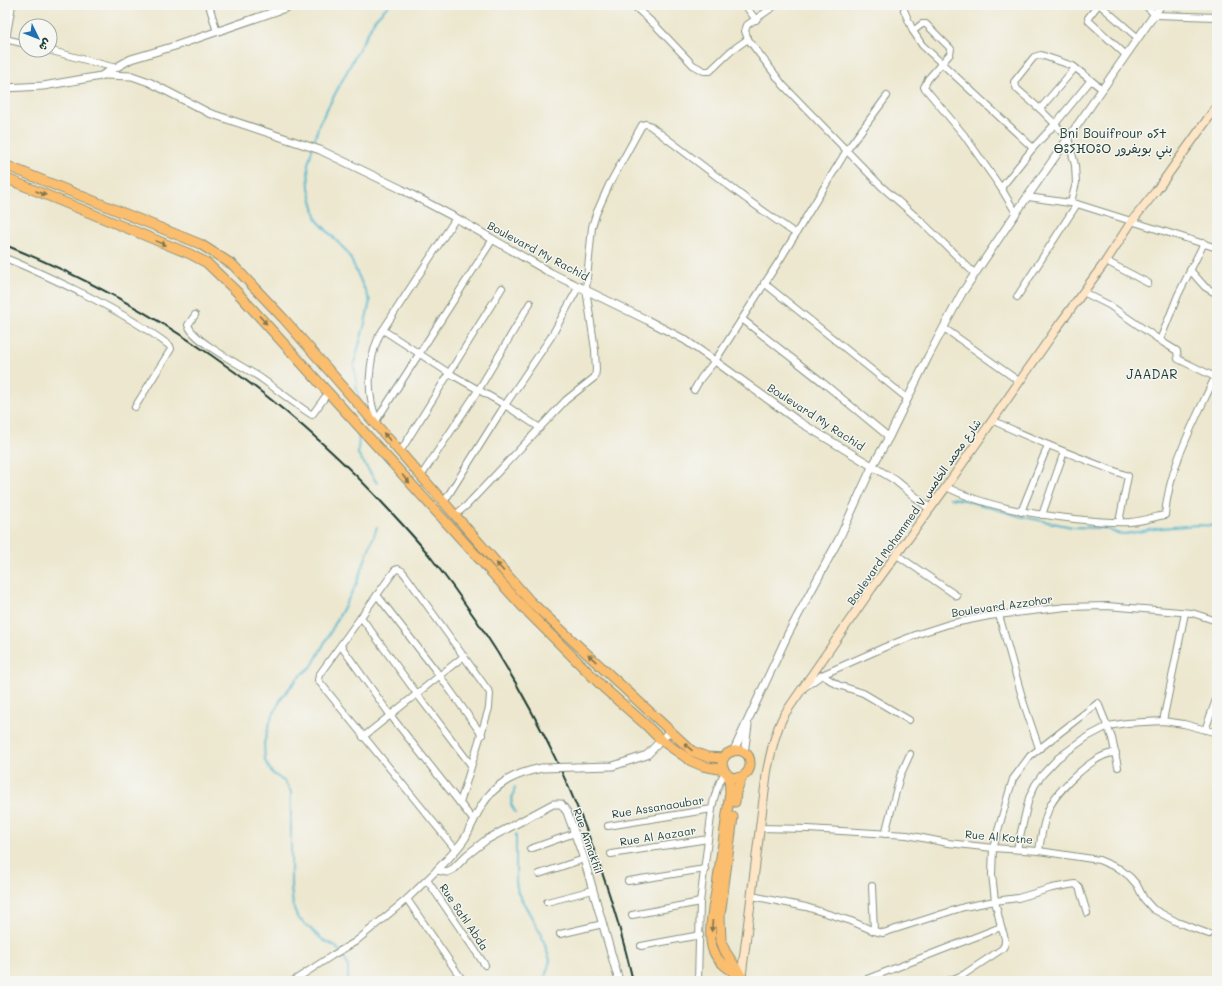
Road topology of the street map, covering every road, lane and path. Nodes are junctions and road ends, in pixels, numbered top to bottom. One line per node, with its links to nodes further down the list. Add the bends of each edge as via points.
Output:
1 (12, 5): 18 (street)
2 (209, 5): 16 (street)
3 (294, 5): 10 (street)
4 (633, 5): 19 (street, via 694,65 704,71 710,71)
5 (745, 5): 14 (street)
6 (776, 5): 14 (street)
7 (1099, 5): 17 (street); 22 (street, via 1088,18 1089,21)
8 (1145, 5): 12 (street)
9 (1161, 5): 12 (street)
10 (286, 7): 16 (street)
11 (904, 10): 15 (street)
12 (1155, 15): 13 (street); 17 (street)
13 (1217, 17)
14 (756, 20): 19 (street, via 745,28)
15 (913, 31): 23 (street, via 922,45); 23 (street, via 926,24 951,49)
16 (217, 32): 24 (street, via 131,59)
17 (1138, 38): 22 (street)
18 (5, 39): 20 (street)
19 (748, 39): 36 (street, via 783,84)
20 (18, 42)
21 (58, 53): 24 (street)
22 (1126, 55): 29 (street)
23 (942, 63): 35 (street); 39 (street, via 924,88 964,136)
24 (116, 68): 26 (street)
25 (1075, 68): 27 (street); 32 (street); 32 (street, via 1041,54 1034,56 1028,63 1014,82 1017,89)
26 (105, 74): 28 (street, via 42,86); 43 (street, Boulevard My Rachid, via 141,79 209,113 320,150)
27 (1091, 80): 29 (street); 33 (street)
28 (6, 88)
29 (1102, 89): 34 (street)
30 (887, 96): 36 (street)
31 (1217, 106): 44 (main road, Boulevard Mohammed V شارع محمد الخامس)
32 (1040, 109): 33 (street)
33 (1054, 124): 34 (street); 35 (street)
34 (1068, 138): 40 (street); 41 (street, via 1076,174)
35 (1034, 148): 39 (street)
36 (847, 150): 45 (street); 52 (street, via 881,186)
37 (5, 165): 78 (main road, via 200,244 233,265)
38 (5, 178): 73 (main road, one-way to 73, via 207,263 238,292)
39 (1001, 188): 42 (street)
40 (1028, 196): 41 (street); 42 (street)
41 (1074, 203): 44 (street); 59 (street)
42 (1016, 213): 52 (street)
43 (456, 218): 46 (street, Boulevard My Rachid); 64 (street)
44 (1132, 221): 47 (street); 50 (main road, Boulevard Mohammed V شارع محمد الخامس)
45 (796, 234): 53 (street); 55 (street, via 649,125 644,124 623,158 596,214)
46 (493, 239): 55 (street, Boulevard My Rachid); 66 (street)
47 (1204, 243): 48 (street); 51 (street)
48 (1217, 248)
49 (5, 258): 76 (street, via 37,270 108,307 154,333 170,346 171,349)
50 (1106, 261): 54 (street); 57 (main road, Boulevard Mohammed V شارع محمد الخامس)
51 (1190, 270): 58 (street, via 1205,287); 65 (street)
52 (975, 274): 63 (street)
53 (764, 283): 62 (street); 74 (street)
54 (1148, 283)
55 (582, 287): 67 (street, Boulevard My Rachid, via 675,334); 75 (street); 79 (street, via 595,350 596,375 566,400)
56 (502, 288): 68 (street)
57 (1083, 292): 65 (street, via 1109,305); 70 (main road, Boulevard Mohammed V شارع محمد الخامس)
58 (1217, 294)
59 (1017, 296)
60 (530, 303): 71 (street)
61 (195, 315): 73 (street, via 188,325 196,335 312,415)
62 (742, 319): 67 (street); 80 (street)
63 (944, 328): 70 (street); 74 (street)
64 (383, 330): 66 (street); 78 (street, via 375,346 370,370)
65 (1160, 340): 69 (street, via 1175,350 1178,359)
66 (420, 353): 68 (street); 78 (street)
67 (715, 361): 72 (street); 84 (street, Boulevard My Rachid, via 798,421)
68 (449, 373): 71 (street); 82 (street)
69 (1216, 378): 92 (street, via 1180,454 1165,514)
70 (1020, 382): 77 (main road, Boulevard Mohammed V شارع محمد الخامس)
71 (479, 390): 75 (street); 85 (street)
72 (694, 390)
73 (328, 393): 117 (main road, one-way to 117, via 522,606 604,688)
74 (908, 399): 80 (street)
75 (505, 405): 79 (street); 87 (street)
76 (135, 407)
77 (992, 420): 81 (street); 86 (main road, Boulevard Mohammed V شارع محمد الخامس)
78 (376, 421): 82 (main road, one-way to 78)
79 (540, 428): 90 (street)
80 (888, 437): 84 (street)
81 (1048, 445): 83 (street); 89 (street)
82 (400, 452): 85 (main road)
83 (1064, 452): 91 (street); 92 (street, via 1128,476)
84 (872, 467): 88 (street, Boulevard My Rachid, via 895,480); 107 (street, via 839,539 788,634)
85 (421, 476): 87 (main road)
86 (946, 487): 88 (main road, Boulevard Mohammed V شارع محمد الخامس); 89 (street, via 978,500)
87 (444, 502): 90 (main road)
88 (930, 509): 93 (main road, Boulevard Mohammed V شارع محمد الخامس)
89 (1021, 512): 91 (street)
90 (455, 515): 113 (main road, one-way to 90, via 530,601)
91 (1042, 515): 92 (street)
92 (1119, 522)
93 (897, 555): 95 (street); 104 (main road, Boulevard Mohammed V شارع محمد الخامس)
94 (377, 595): 98 (street); 101 (street, via 395,570 400,570); 103 (street)
95 (958, 596)
96 (1185, 613): 97 (street, Boulevard Azzohor, via 1100,606 1066,607); 99 (street, Boulevard Azzohor); 110 (street)
97 (999, 615): 102 (street, Boulevard Azzohor, via 949,624 918,634); 118 (street)
98 (361, 617): 100 (street); 105 (street)
99 (1217, 622)
100 (340, 646): 108 (street); 116 (street, via 318,680)
101 (464, 656): 103 (street); 115 (street, via 490,693)
102 (822, 675): 104 (street, Boulevard Azzohor); 109 (street, via 838,685 863,693)
103 (440, 676): 105 (street); 115 (street)
104 (803, 689): 132 (main road, Boulevard Mohammed V شارع محمد الخامس, via 780,723 770,753)
105 (417, 694): 108 (street); 124 (street)
106 (1217, 697): 112 (street)
107 (751, 714): 119 (street); 120 (street)
108 (391, 716): 116 (street); 128 (street)
109 (909, 720)
110 (1163, 721): 111 (street); 112 (street)
111 (1108, 726): 118 (street, via 1098,703); 121 (street); 137 (street, via 1066,751 1042,775 1029,798)
112 (1205, 730): 114 (street)
113 (670, 731): 117 (street); 123 (main road, one-way to 113, via 707,757 692,751)
114 (1217, 733)
115 (482, 734): 124 (street)
116 (364, 737): 138 (street)
117 (661, 740): 126 (main road, via 697,764); 130 (street, bridge, via 647,755 613,766 542,768 520,773 491,793)
118 (1039, 748): 136 (street, via 1013,779)
119 (734, 750): 120 (main road); 123 (main road)
120 (744, 753): 127 (main road, via 749,759 750,768)
121 (1116, 753): 125 (street); 140 (street, via 1105,754 1096,759 1055,798 1044,821)
122 (910, 754): 134 (street, via 900,776)
123 (724, 758): 126 (main road, via 722,763)
124 (471, 765): 128 (street)
125 (1118, 767)
126 (726, 773): 127 (main road, via 735,778); 129 (street, via 713,797); 165 (main road, one-way to 165, via 730,792 711,939 712,949 717,958)
127 (742, 777): 165 (main road, via 736,792 720,916 721,941)
128 (460, 803): 130 (street)
129 (712, 809): 131 (street, Rue Assanaoubar); 135 (street)
130 (474, 821): 138 (street)
131 (608, 826)
132 (760, 828): 134 (street, Rue Al Kotne); 150 (main road, Boulevard Mohammed V شارع محمد الخامس)
133 (575, 833): 139 (street); 142 (street, Rue Annakhil); 144 (street, Rue Annakhil, via 564,807 556,803 486,840 449,871)
134 (885, 834): 136 (street, Rue Al Kotne)
135 (708, 839): 141 (street, Rue Al Aazaar); 143 (street)
136 (993, 848): 137 (street, Rue Al Kotne); 152 (street)
137 (1017, 849): 140 (street, Rue Al Kotne)
138 (456, 850): 144 (street)
139 (530, 850)
140 (1039, 851): 161 (street, Rue Al Kotne, via 1099,860 1120,869 1134,881 1153,909 1177,922)
141 (611, 854)
142 (584, 859): 145 (street); 149 (street, Rue Annakhil)
143 (705, 869): 147 (street); 154 (street)
144 (436, 870): 146 (street)
145 (539, 874)
146 (427, 880): 151 (street); 164 (street, Rue Sahl Abda)
147 (628, 881)
148 (872, 886): 159 (street)
149 (593, 890): 153 (street); 157 (street, Rue Annakhil)
150 (752, 896): 159 (street, via 806,907); 165 (main road, Boulevard Mohammed V شارع محمد الخامس)
151 (407, 899): 166 (street, via 356,942); 167 (street)
152 (995, 901): 155 (street, via 1075,884 1079,887); 158 (street); 159 (street, via 964,907 883,933)
153 (547, 902)
154 (700, 902): 156 (street); 162 (street)
155 (1087, 913)
156 (632, 915)
157 (603, 924): 160 (street); 168 (street, Rue Annakhil)
158 (1001, 927): 170 (street); 171 (street, via 1006,941 1002,950 963,975)
159 (874, 931)
160 (560, 934)
161 (1209, 934)
162 (700, 936): 163 (street); 169 (street)
163 (641, 946)
164 (485, 966)
165 (743, 980)
166 (293, 981)
167 (463, 981)
168 (619, 981)
169 (698, 981)
170 (862, 981)
171 (948, 981)

